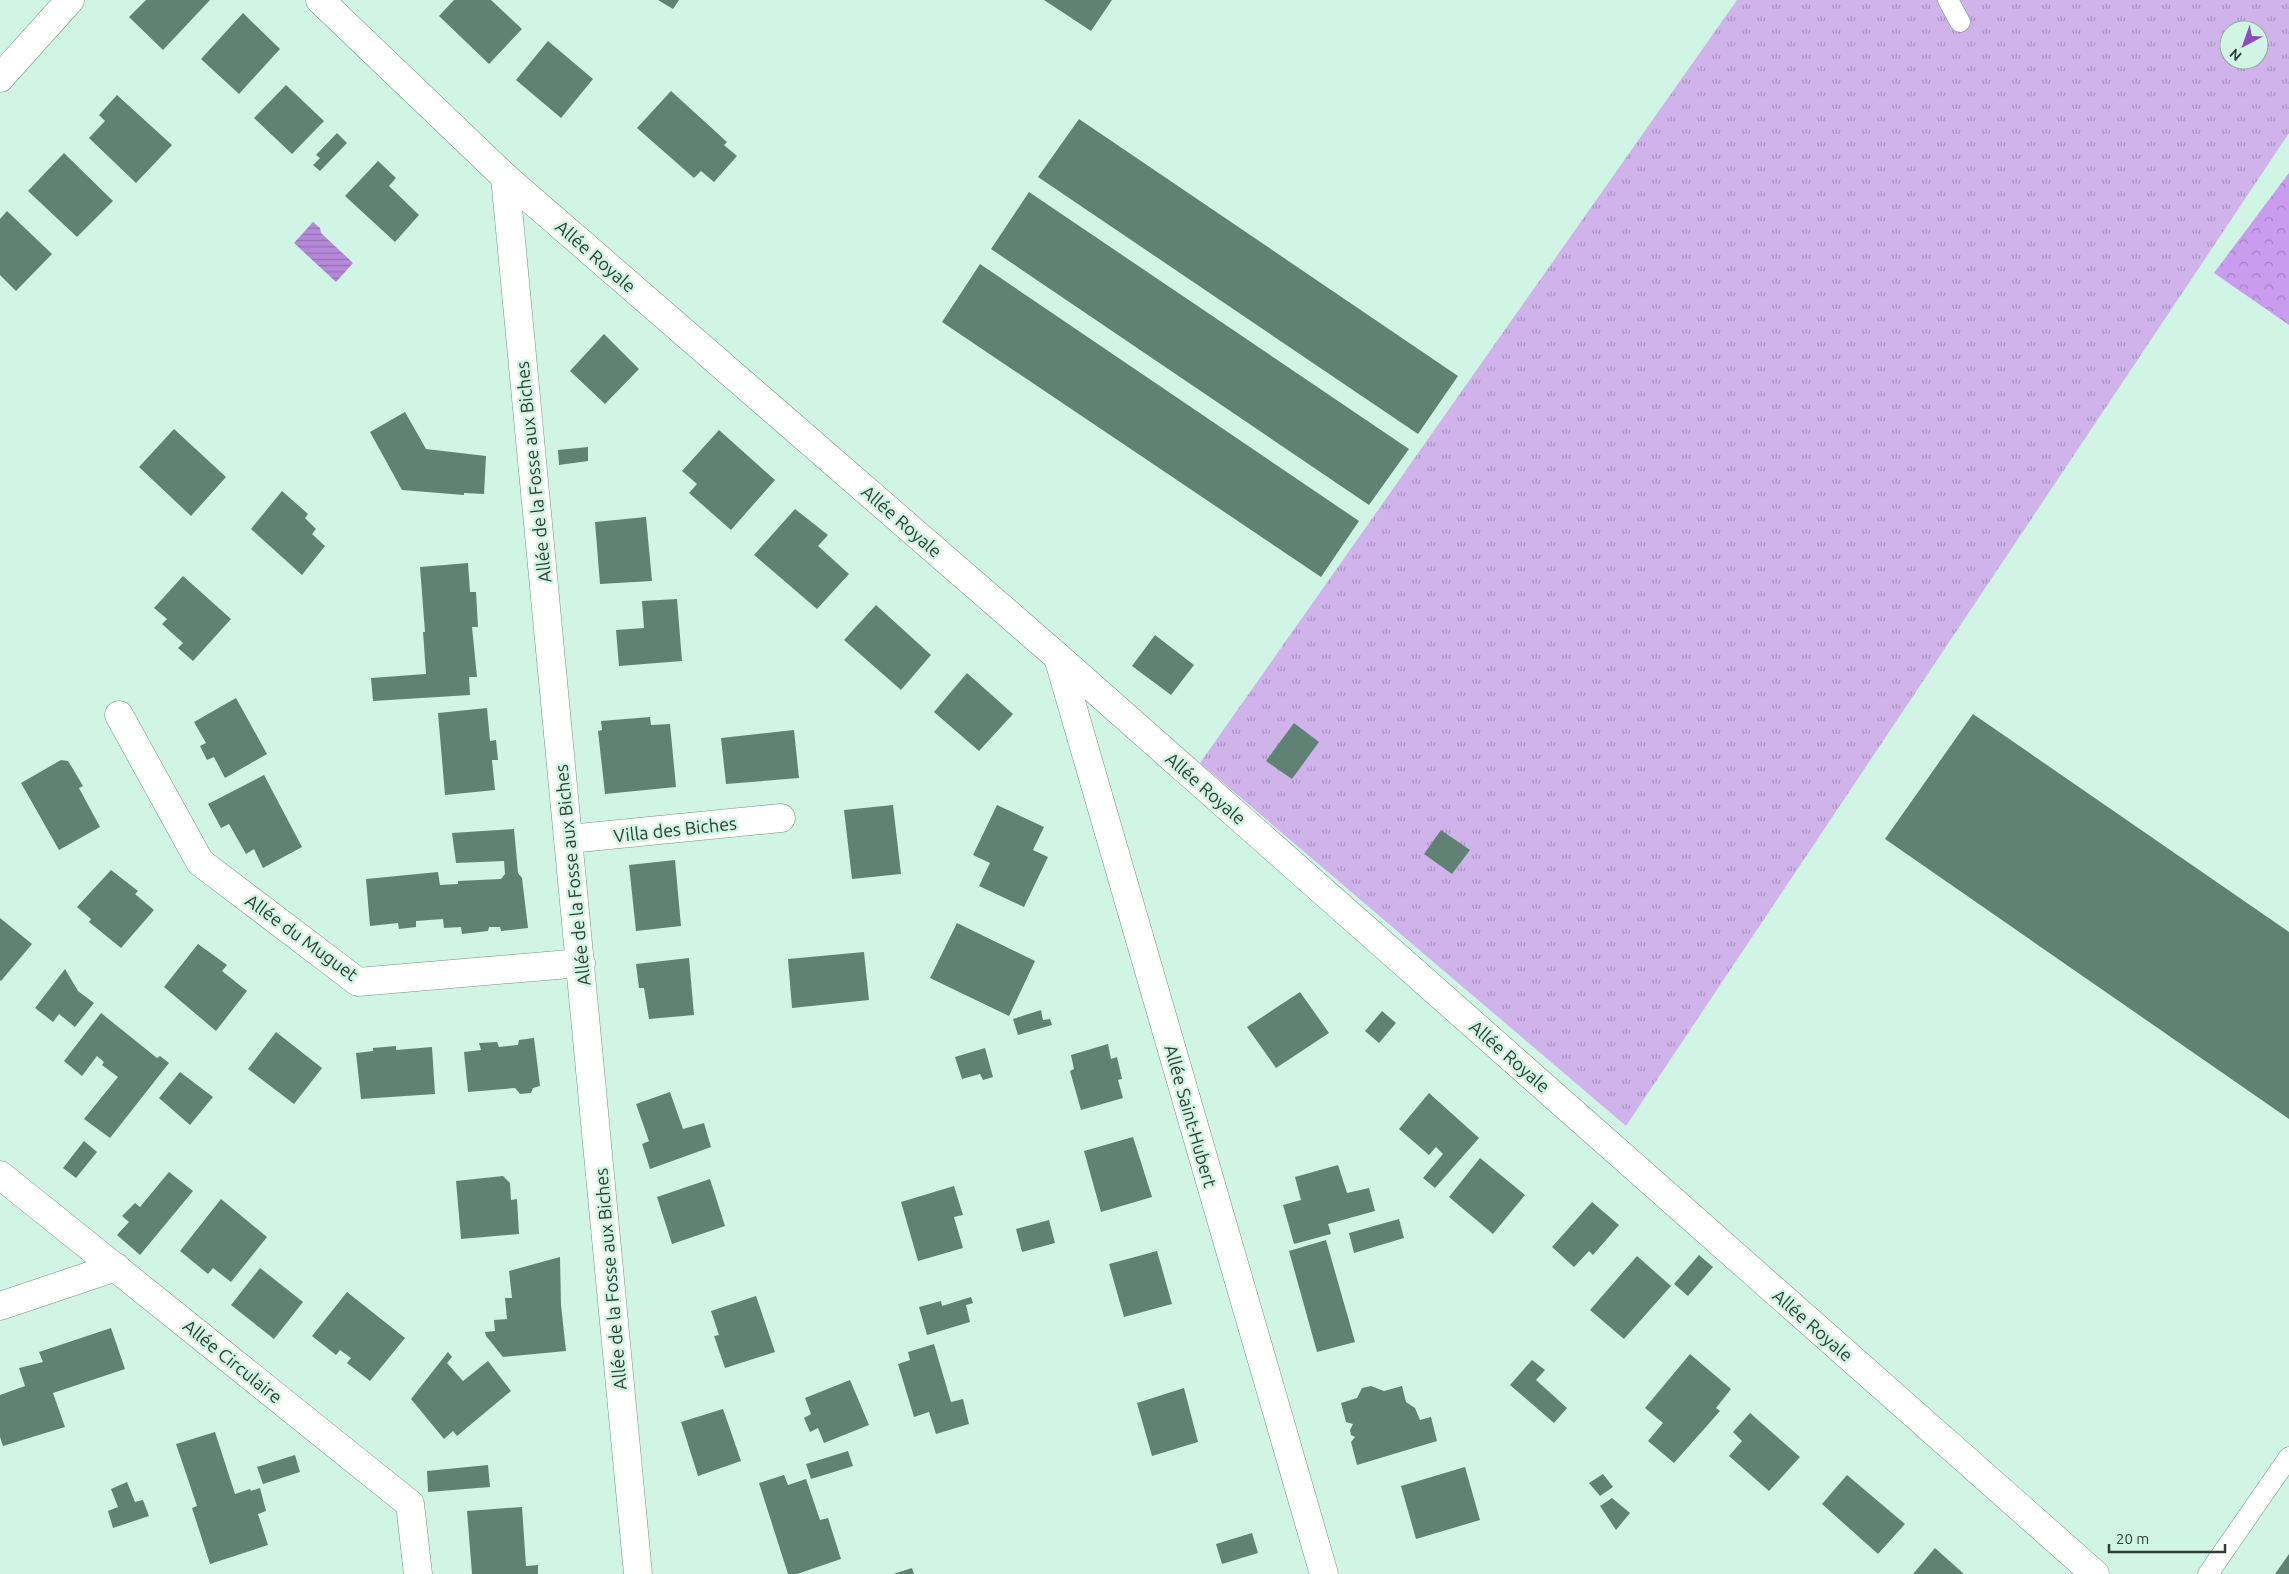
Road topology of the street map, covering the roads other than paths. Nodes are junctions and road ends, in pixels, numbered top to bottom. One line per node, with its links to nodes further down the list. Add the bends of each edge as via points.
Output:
1 (70, 0): 5 (street)
2 (320, 0): 6 (street, Allée Royale)
3 (1948, 0): 4 (lane)
4 (1960, 22)
5 (0, 78)
6 (504, 177): 7 (street, Allée Royale); 10 (street, Allée de la Fosse aux Biches)
7 (1058, 657): 18 (street, Allée Saint-Hubert); 19 (street, Allée Royale)
8 (119, 716): 11 (street, Allée du Muguet, via 200,862 358,982)
9 (781, 818): 10 (street, Villa des Biches)
10 (568, 839): 11 (street, Allée de la Fosse aux Biches)
11 (581, 963): 17 (street, Allée de la Fosse aux Biches)
12 (0, 1175): 13 (street, Allée Circulaire)
13 (116, 1267): 14 (street); 16 (street, Allée Circulaire, via 410,1504)
14 (0, 1306)
15 (2289, 1457): 20 (lane)
16 (418, 1574)
17 (638, 1574)
18 (1324, 1574)
19 (2095, 1574)
20 (2208, 1574)

